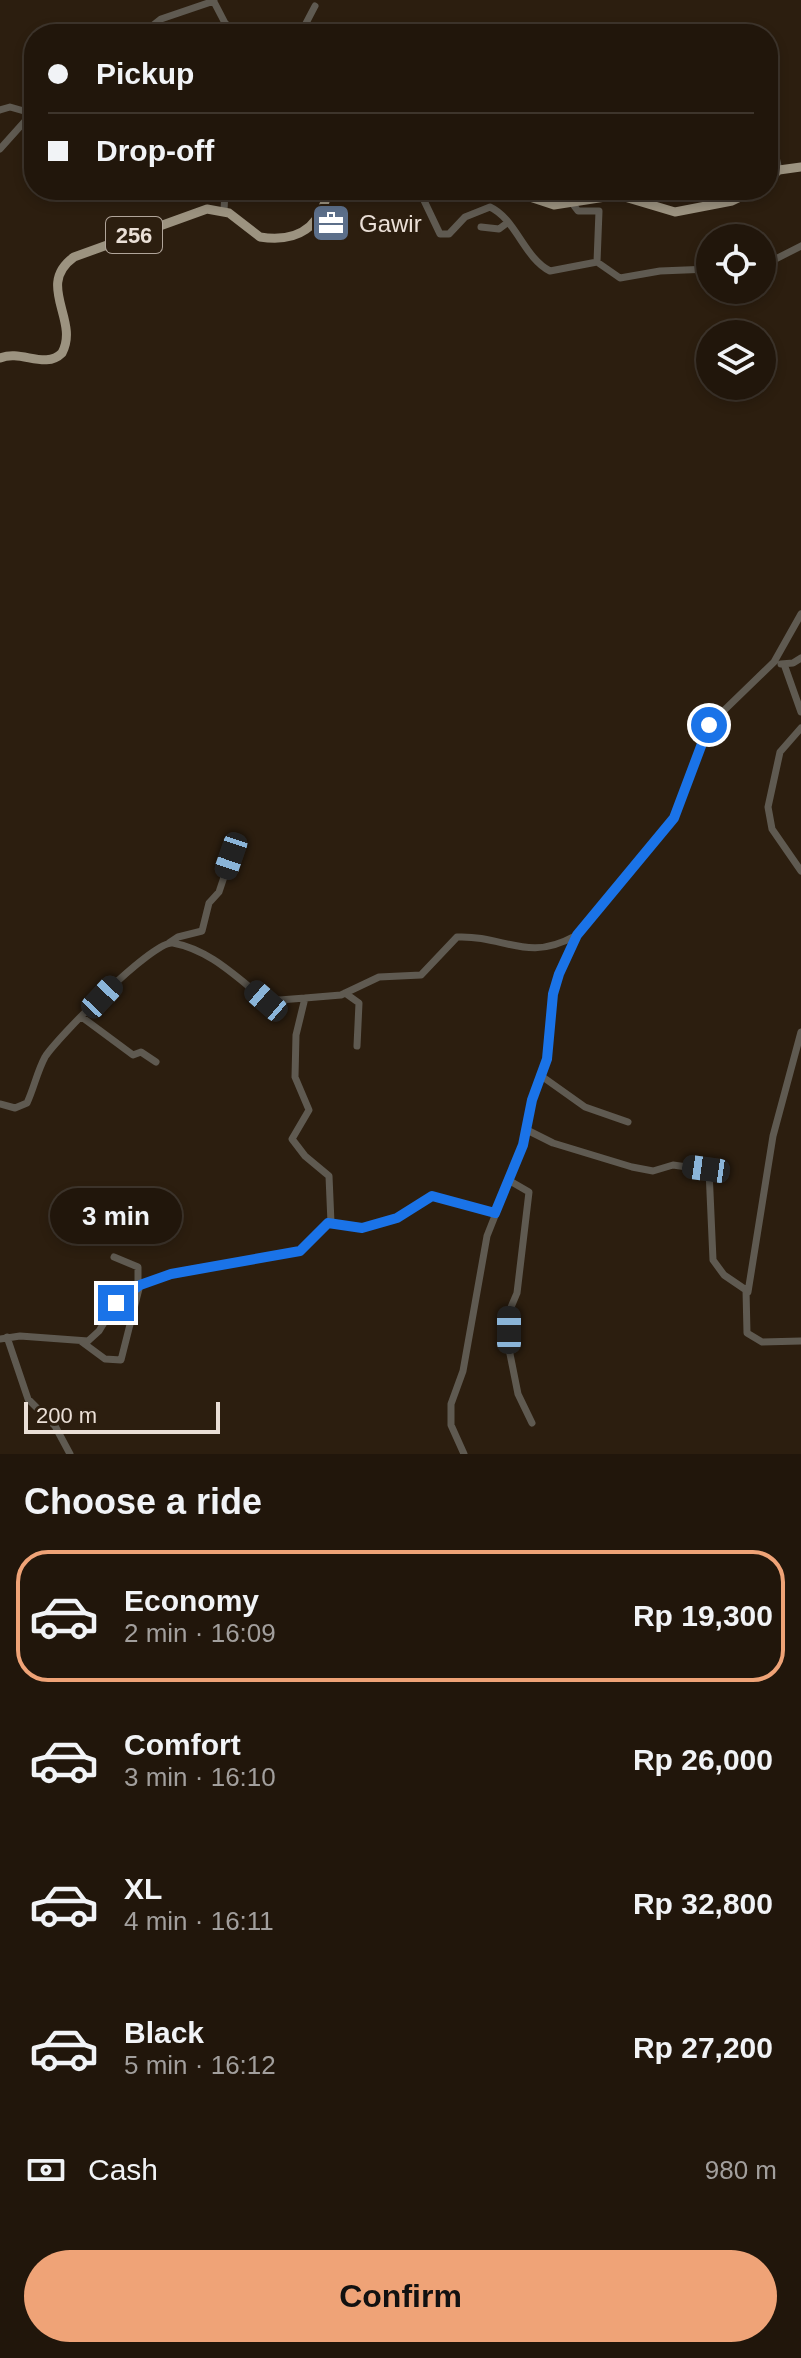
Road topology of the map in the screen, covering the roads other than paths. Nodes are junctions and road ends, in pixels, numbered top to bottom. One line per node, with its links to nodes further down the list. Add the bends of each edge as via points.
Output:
1 (214, 0): 3 (street); 4 (street)
2 (315, 6): 5 (street)
3 (155, 24)
4 (226, 24)
5 (306, 24)
6 (0, 110): 7 (street)
7 (24, 110)
8 (24, 121): 9 (street)
9 (0, 149)
10 (778, 166): 12 (street)
11 (801, 167): 12 (main road)
12 (779, 170)
13 (225, 200): 23 (street)
14 (325, 200): 23 (main road, via 317,222 285,236 260,237)
15 (424, 200): 24 (street, via 442,234 485,207 495,209)
16 (534, 200): 21 (main road)
17 (538, 200): 21 (street)
18 (580, 200): 22 (main road)
19 (635, 200): 20 (main road, via 675,212)
20 (734, 200)
21 (541, 203): 22 (main road)
22 (572, 203): 28 (street, via 578,211 600,213)
23 (224, 211): 30 (main road, 256, via 200,211 74,257 56,289 68,333 62,353 49,360)
24 (507, 223): 25 (street, via 499,229); 28 (street, via 547,270)
25 (481, 227)
26 (801, 246): 27 (street)
27 (776, 259)
28 (597, 262): 29 (street, via 620,278)
29 (696, 270)
30 (0, 358)
31 (801, 614): 33 (street)
32 (801, 658): 34 (street)
33 (774, 662): 34 (street); 39 (street, via 709,725 674,818)
34 (784, 664): 35 (street)
35 (801, 712)
36 (801, 728): 38 (street, via 780,752 768,807 772,829)
37 (231, 856): 40 (street, via 202,931)
38 (801, 871)
39 (577, 935): 41 (street, via 545,950 457,937 425,973 379,977); 47 (street, via 553,994 550,1049)
40 (169, 943): 42 (street, via 217,961 267,1001); 43 (street, via 130,969)
41 (345, 993): 42 (street); 45 (street, via 359,1003)
42 (305, 998): 53 (street, via 294,1067 309,1110 292,1139 328,1174)
43 (83, 1018): 46 (street, via 133,1055 142,1052); 48 (street, via 47,1054 29,1102 15,1108)
44 (801, 1032): 56 (street, via 773,1136)
45 (357, 1046)
46 (156, 1062)
47 (540, 1075): 49 (street, via 585,1107); 50 (street)
48 (0, 1104)
49 (628, 1122)
50 (527, 1130): 51 (street); 56 (street, via 648,1170 669,1165 709,1170 713,1260)
51 (510, 1181): 52 (street); 60 (street, via 529,1192 517,1293 509,1312 509,1349 518,1394)
52 (495, 1213): 53 (street, via 435,1195 397,1218 362,1228); 62 (street, via 450,1412)
53 (331, 1223): 55 (street, via 299,1252 188,1270)
54 (114, 1257): 55 (street, via 138,1267)
55 (139, 1286): 59 (street, via 116,1303 96,1335); 59 (street, via 121,1360 105,1359)
56 (748, 1296): 58 (street, via 747,1333 762,1342)
57 (4, 1338): 59 (street); 61 (street, via 28,1399 55,1426)
58 (801, 1341)
59 (82, 1342)
60 (532, 1423)
61 (70, 1454)
62 (464, 1454)

